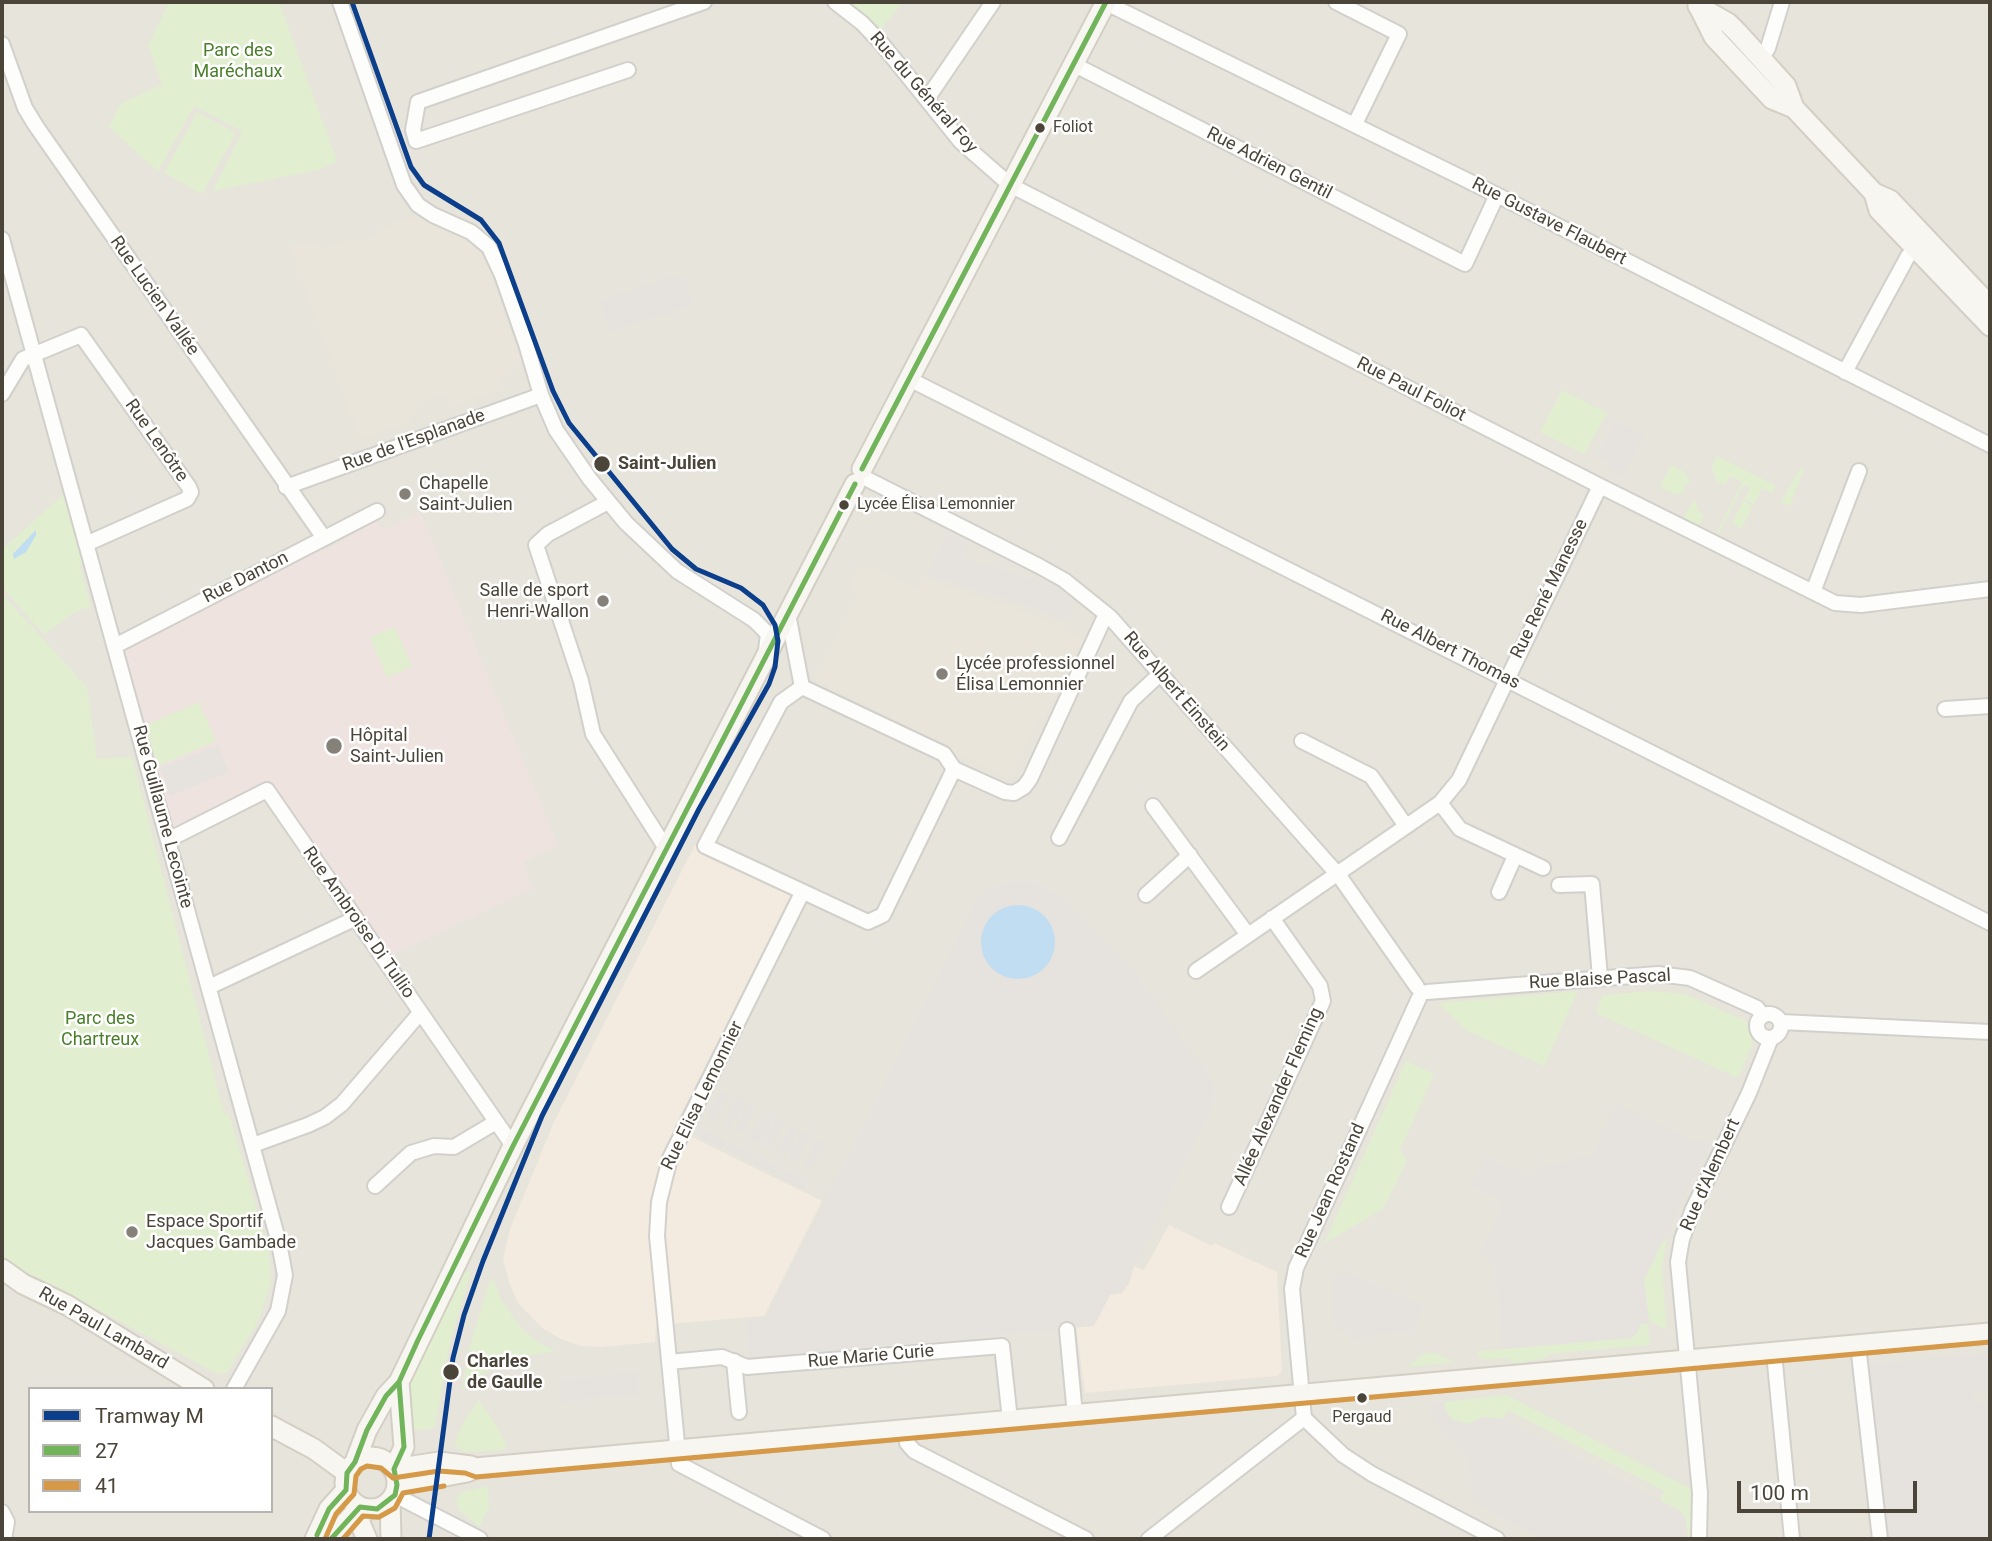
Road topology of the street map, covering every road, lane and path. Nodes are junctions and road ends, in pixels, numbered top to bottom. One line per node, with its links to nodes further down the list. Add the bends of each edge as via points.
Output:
1 (340, 2): 27 (street, via 404,185 418,205 471,232 489,247)
2 (704, 2): 12 (street, via 418,102 413,130 416,141)
3 (835, 2): 13 (street, Rue du Général Foy, via 871,33)
4 (993, 2): 13 (street)
5 (1106, 2): 11 (main road); 15 (street, Rue Gustave Flaubert)
6 (1336, 2): 15 (street, via 1399,34)
7 (1782, 2): 10 (street)
8 (1696, 4): 10 (main road, via 1727,23); 14 (main road, via 1714,37 1772,99)
9 (2, 44): 32 (street, Rue Lucien Vallée, via 25,108)
10 (1761, 59): 14 (main road, via 1786,86)
11 (1073, 64): 16 (main road); 18 (street, Rue Adrien Gentil, via 1465,264)
12 (628, 70)
13 (927, 99): 16 (street, Rue du Général Foy, via 961,142)
14 (1794, 108): 17 (main road)
15 (1355, 124): 18 (street, Rue Gustave Flaubert)
16 (1010, 185): 25 (main road); 31 (street, Rue Paul Foliot)
17 (1874, 193): 20 (main road, via 1879,210); 21 (main road, via 1890,200)
18 (1497, 195): 24 (street, Rue Gustave Flaubert)
19 (2, 239): 23 (street, Rue Guillaume Lecointe)
20 (1916, 249): 22 (main road); 24 (street)
21 (1990, 306)
22 (1990, 326)
23 (34, 354): 26 (street, via 23,359); 36 (street, Rue Guillaume Lecointe); 36 (street, Rue Lenôtre, via 78,335 84,337 191,492 184,501)
24 (1845, 372): 28 (street, Rue Gustave Flaubert)
25 (909, 379): 30 (main road); 44 (street, Rue Albert Thomas)
26 (4, 382)
27 (541, 395): 32 (street, Rue de l'Esplanade); 33 (street, via 556,430)
28 (1990, 445)
29 (1859, 471): 38 (street)
30 (861, 477): 39 (main road); 40 (street, Rue Albert Einstein, via 1047,570)
31 (1600, 486): 38 (street, Rue Paul Foliot); 44 (street, Rue René Manesse)
32 (286, 487): 35 (street, Rue Lucien Vallée)
33 (608, 502): 42 (street, via 677,571 754,620 768,634); 55 (street, via 536,545 581,681 593,734)
34 (376, 511): 35 (street, Rue Danton)
35 (324, 538): 41 (street, Rue Danton)
36 (86, 544): 41 (street, Rue Guillaume Lecointe)
37 (1990, 589): 38 (street, Rue Paul Foliot, via 1844,605)
38 (1813, 592)
39 (789, 614): 42 (main road); 45 (street)
40 (1106, 614): 43 (street, Rue Albert Einstein); 49 (street, via 1024,787 1004,792)
41 (115, 646): 54 (street, Rue Guillaume Lecointe)
42 (766, 659): 55 (main road)
43 (1160, 674): 53 (street, via 1131,701); 59 (street, Rue Albert Einstein)
44 (1506, 679): 50 (street, Rue René Manesse, via 1458,780); 66 (street, Rue Albert Thomas)
45 (802, 687): 49 (street, via 944,754); 62 (street, via 781,702 705,846)
46 (1990, 706): 47 (street)
47 (1945, 709)
48 (1302, 741): 52 (street, via 1371,776)
49 (954, 769): 62 (street, via 883,915 868,922)
50 (1440, 803): 52 (street, Rue René Manesse); 57 (street, via 1460,830)
51 (1153, 806): 56 (street)
52 (1406, 826): 59 (street, Rue René Manesse)
53 (1059, 838)
54 (168, 840): 65 (street, Rue Ambroise Di Tullio, via 267,790); 70 (street, Rue Guillaume Lecointe)
55 (667, 850): 79 (main road)
56 (1190, 855): 63 (street); 67 (street)
57 (1515, 856): 58 (street); 61 (street)
58 (1544, 868)
59 (1336, 873): 64 (street, Rue René Manesse); 71 (street, Rue Albert Einstein)
60 (1559, 885): 69 (street, via 1592,884)
61 (1499, 892)
62 (802, 893): 87 (street, Rue Elisa Lemonnier, via 665,1171 657,1236)
63 (1146, 895)
64 (1272, 918): 67 (street, Rue René Manesse); 81 (street, Allée Alexander Fleming, via 1320,986 1323,1001)
65 (354, 919): 70 (street); 72 (street, Rue Ambroise Di Tullio)
66 (1990, 923)
67 (1248, 935): 68 (street, Rue René Manesse)
68 (1196, 971)
69 (1600, 977): 71 (street, Rue Blaise Pascal); 73 (street, Rue Blaise Pascal, via 1658,974 1690,978 1756,1007)
70 (209, 987): 78 (street, Rue Guillaume Lecointe)
71 (1421, 992): 93 (street, Rue Jean Rostand, via 1296,1269 1292,1289)
72 (420, 1013): 77 (street, Rue Ambroise Di Tullio); 78 (street, via 342,1104 325,1117)
73 (1763, 1016): 74 (street, via 1773,1014); 76 (street, via 1758,1030)
74 (1781, 1022): 75 (street); 76 (street, via 1781,1030)
75 (1990, 1032)
76 (1771, 1038): 88 (street, Rue d'Alembert, via 1682,1239 1678,1262)
77 (496, 1122): 79 (street, Rue Ambroise Di Tullio); 80 (street, via 454,1147 434,1146 411,1153)
78 (253, 1146): 92 (street, Rue Guillaume Lecointe, via 285,1275 278,1311)
79 (513, 1146): 90 (main road)
80 (374, 1186)
81 (1229, 1207)
82 (2, 1269): 91 (main road, Rue Paul Lambard)
83 (1067, 1330): 95 (street)
84 (1990, 1334): 85 (main road)
85 (1858, 1345): 86 (main road); 117 (street)
86 (1774, 1353): 88 (main road); 116 (street)
87 (668, 1358): 89 (street, Rue Marie Curie); 100 (street, Rue Elisa Lemonnier)
88 (1687, 1360): 93 (main road); 115 (street, Rue d'Alembert, via 1700,1493)
89 (734, 1361): 94 (street); 97 (street, Rue Marie Curie, via 747,1367 1002,1346)
90 (399, 1382): 101 (main road, via 367,1430); 102 (main road, via 404,1447)
91 (201, 1387)
92 (234, 1387)
93 (1302, 1394): 95 (main road); 96 (street, Rue Jean Rostand)
94 (739, 1412)
95 (1075, 1415): 97 (main road)
96 (1304, 1418): 113 (street); 114 (street, via 1371,1474)
97 (1010, 1420): 99 (main road)
98 (273, 1427): 101 (main road)
99 (905, 1430): 100 (main road); 112 (street, via 914,1451)
100 (677, 1450): 102 (main road, via 475,1468 439,1462); 111 (street, via 681,1466)
101 (349, 1475): 102 (main road, via 365,1457 376,1457 386,1461); 103 (main road, via 351,1500); 106 (main road)
102 (394, 1488): 103 (main road, via 377,1508); 109 (main road); 110 (street)
103 (360, 1507): 107 (main road); 108 (main road)
104 (2, 1512): 105 (street, via 7,1522)
105 (4, 1539)
106 (315, 1539)
107 (331, 1539)
108 (367, 1539)
109 (391, 1539)
110 (480, 1539)
111 (823, 1539)
112 (1086, 1539)
113 (1149, 1539)
114 (1497, 1539)
115 (1699, 1539)
116 (1792, 1539)
117 (1880, 1539)

